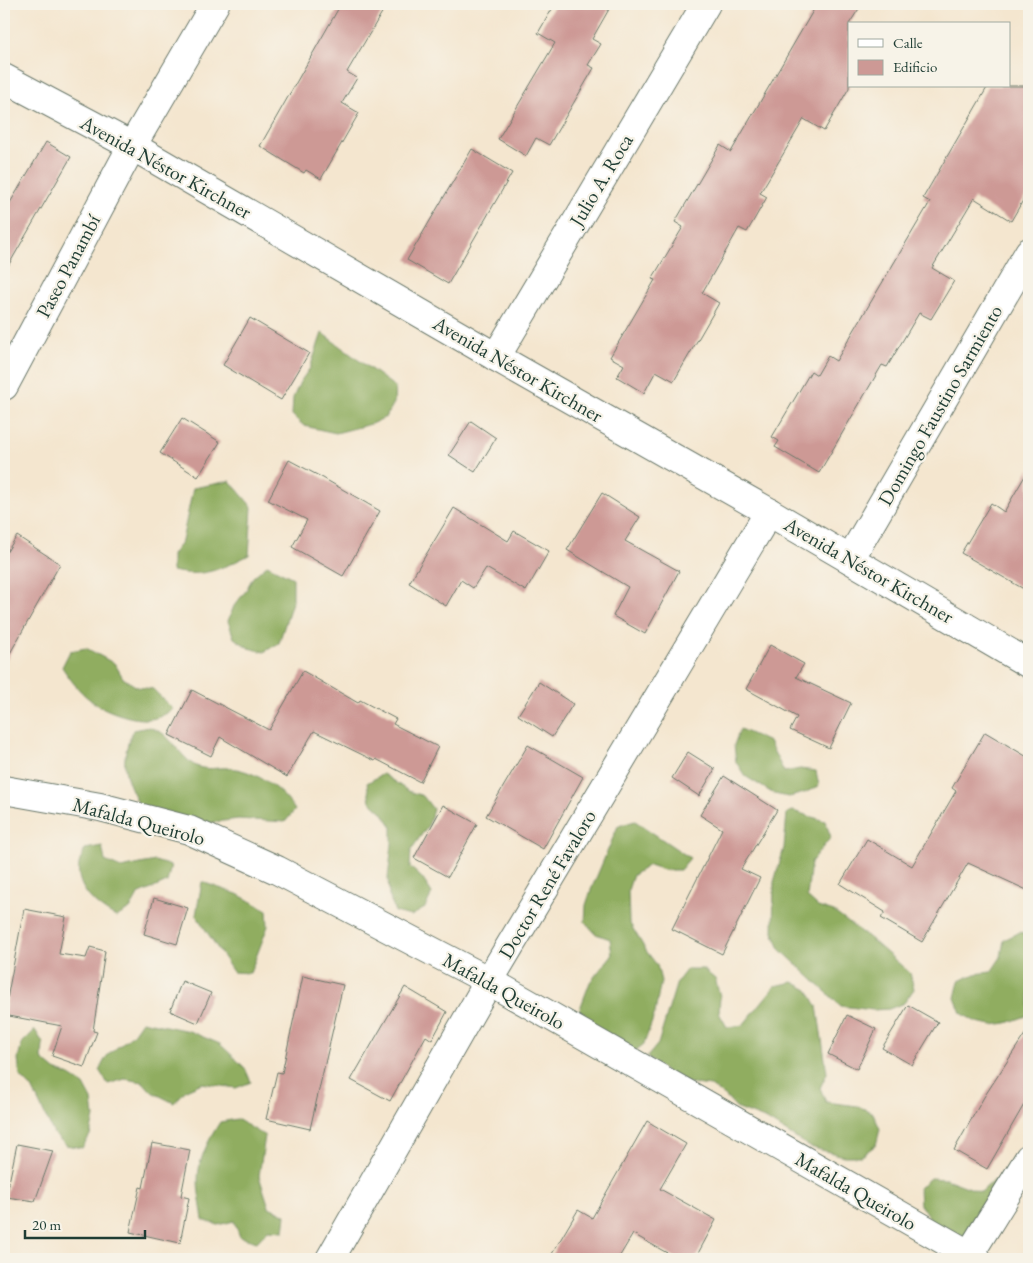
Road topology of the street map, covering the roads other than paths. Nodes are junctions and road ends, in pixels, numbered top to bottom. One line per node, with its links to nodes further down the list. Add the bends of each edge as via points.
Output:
1 (215, 4): 4 (street, Paseo Panambí)
2 (706, 4): 6 (street, Julio A. Roca)
3 (4, 78): 4 (street, Avenida Néstor Kirchner)
4 (132, 146): 6 (street, Avenida Néstor Kirchner); 7 (street, Paseo Panambí)
5 (1029, 252): 9 (street, Domingo Faustino Sarmiento)
6 (496, 357): 8 (street, Avenida Néstor Kirchner)
7 (4, 386)
8 (769, 512): 9 (street, Avenida Néstor Kirchner); 12 (street, Doctor René Favaloro)
9 (850, 559): 10 (street, Avenida Néstor Kirchner)
10 (1029, 664)
11 (4, 790): 12 (street, Mafalda Queirolo, via 100,807 189,830 277,870)
12 (489, 981): 14 (street, Mafalda Queirolo); 15 (street, Doctor René Favaloro)
13 (1029, 1158): 14 (street)
14 (973, 1257)
15 (330, 1259)

